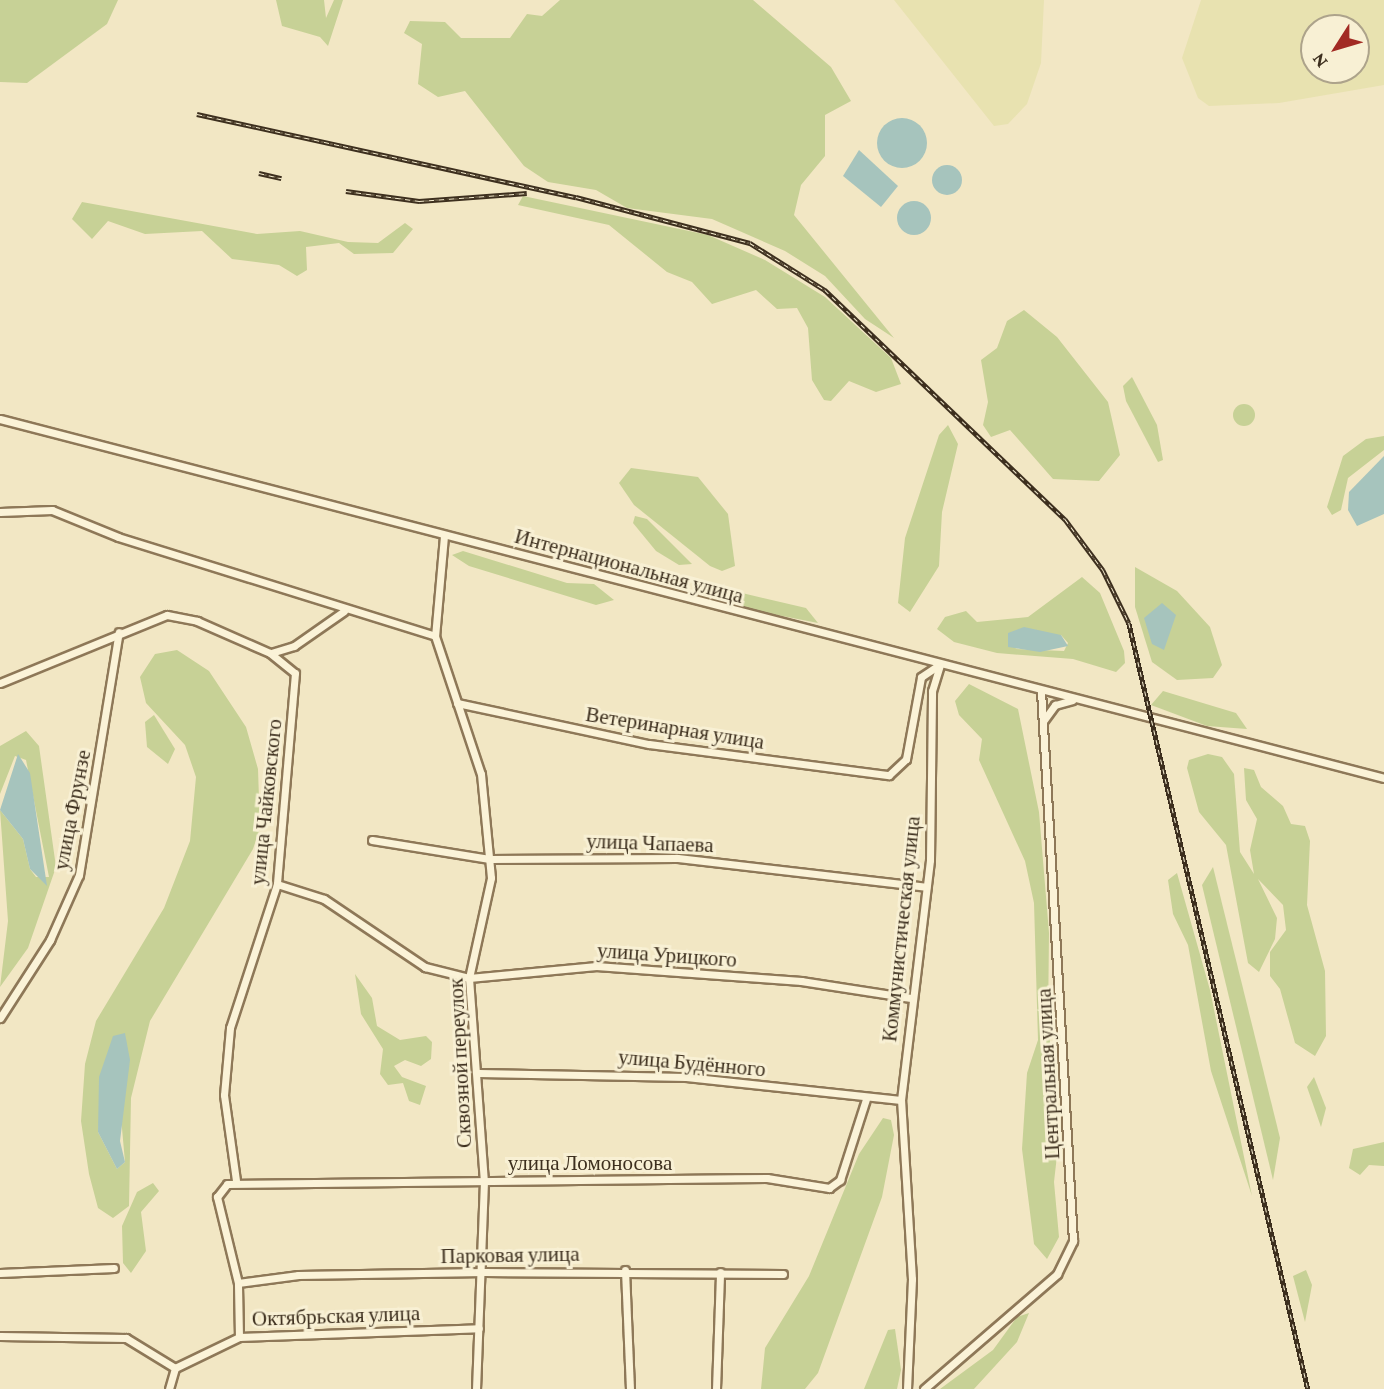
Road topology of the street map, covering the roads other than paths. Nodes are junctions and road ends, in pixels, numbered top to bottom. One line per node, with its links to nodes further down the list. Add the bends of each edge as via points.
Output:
1 (0, 419): 3 (street, Интернациональная улица)
2 (0, 512): 4 (street, via 52,510)
3 (444, 536): 6 (street, Сквозной переулок); 8 (street, Интернациональная улица)
4 (345, 611): 6 (street); 7 (street, via 295,646)
5 (119, 632): 7 (street, via 155,617 182,617); 9 (street); 21 (street, улица Фрунзе, via 79,875 50,940)
6 (435, 636): 12 (street, Сквозной переулок)
7 (270, 653): 17 (street, улица Чайковского, via 295,673)
8 (940, 664): 10 (street, Интернациональная улица); 12 (street, Ветеринарная улица, via 921,677 906,759 890,775 649,744); 18 (street, Коммунистическая улица, via 932,691)
9 (0, 683)
10 (1041, 691): 11 (street, Интернациональная улица); 13 (street, Центральная улица)
11 (1080, 701): 13 (street, via 1055,705); 14 (street, Интернациональная улица)
12 (457, 703): 16 (street, Сквозной переулок, via 481,774)
13 (1044, 721): 43 (street, Центральная улица, via 1073,1241 1057,1274)
14 (1384, 778)
15 (372, 840): 16 (street, улица Чапаева)
16 (489, 859): 18 (street, улица Чапаева, via 677,858); 19 (street, Сквозной переулок, via 491,878)
17 (277, 884): 19 (street, улица Урицкого, via 324,899 425,967); 25 (street, улица Чайковского, via 230,1028 224,1095)
18 (926, 887): 20 (street, Коммунистическая улица)
19 (469, 978): 20 (street, улица Урицкого, via 596,965 802,981); 22 (street, Сквозной переулок)
20 (911, 998): 24 (street, Коммунистическая улица)
21 (0, 1018)
22 (479, 1073): 23 (street, улица Будённого, via 673,1076); 26 (street, Сквозной переулок)
23 (866, 1099): 24 (street, улица Будённого); 26 (street, улица Ломоносова, via 840,1180 829,1188 767,1178)
24 (901, 1100): 42 (street, Коммунистическая улица, via 907,1198)
25 (236, 1180): 26 (street, улица Ломоносова); 33 (street, via 219,1188 217,1197)
26 (484, 1181): 29 (street, Сквозной переулок)
27 (114, 1268): 31 (street)
28 (625, 1270): 29 (street, Парковая улица); 30 (street, Парковая улица); 40 (street)
29 (485, 1272): 33 (street, Парковая улица, via 298,1275); 34 (street, Сквозной переулок)
30 (720, 1272): 32 (street, Парковая улица); 41 (street)
31 (0, 1273)
32 (783, 1274)
33 (238, 1283): 36 (street)
34 (479, 1328): 36 (street, Октябрьская улица); 39 (street, Сквозной переулок)
35 (0, 1336): 37 (street, via 126,1338)
36 (239, 1337): 37 (street, Октябрьская улица)
37 (175, 1368): 38 (street)
38 (169, 1389)
39 (476, 1389)
40 (630, 1389)
41 (716, 1389)
42 (907, 1389)
43 (924, 1389)

